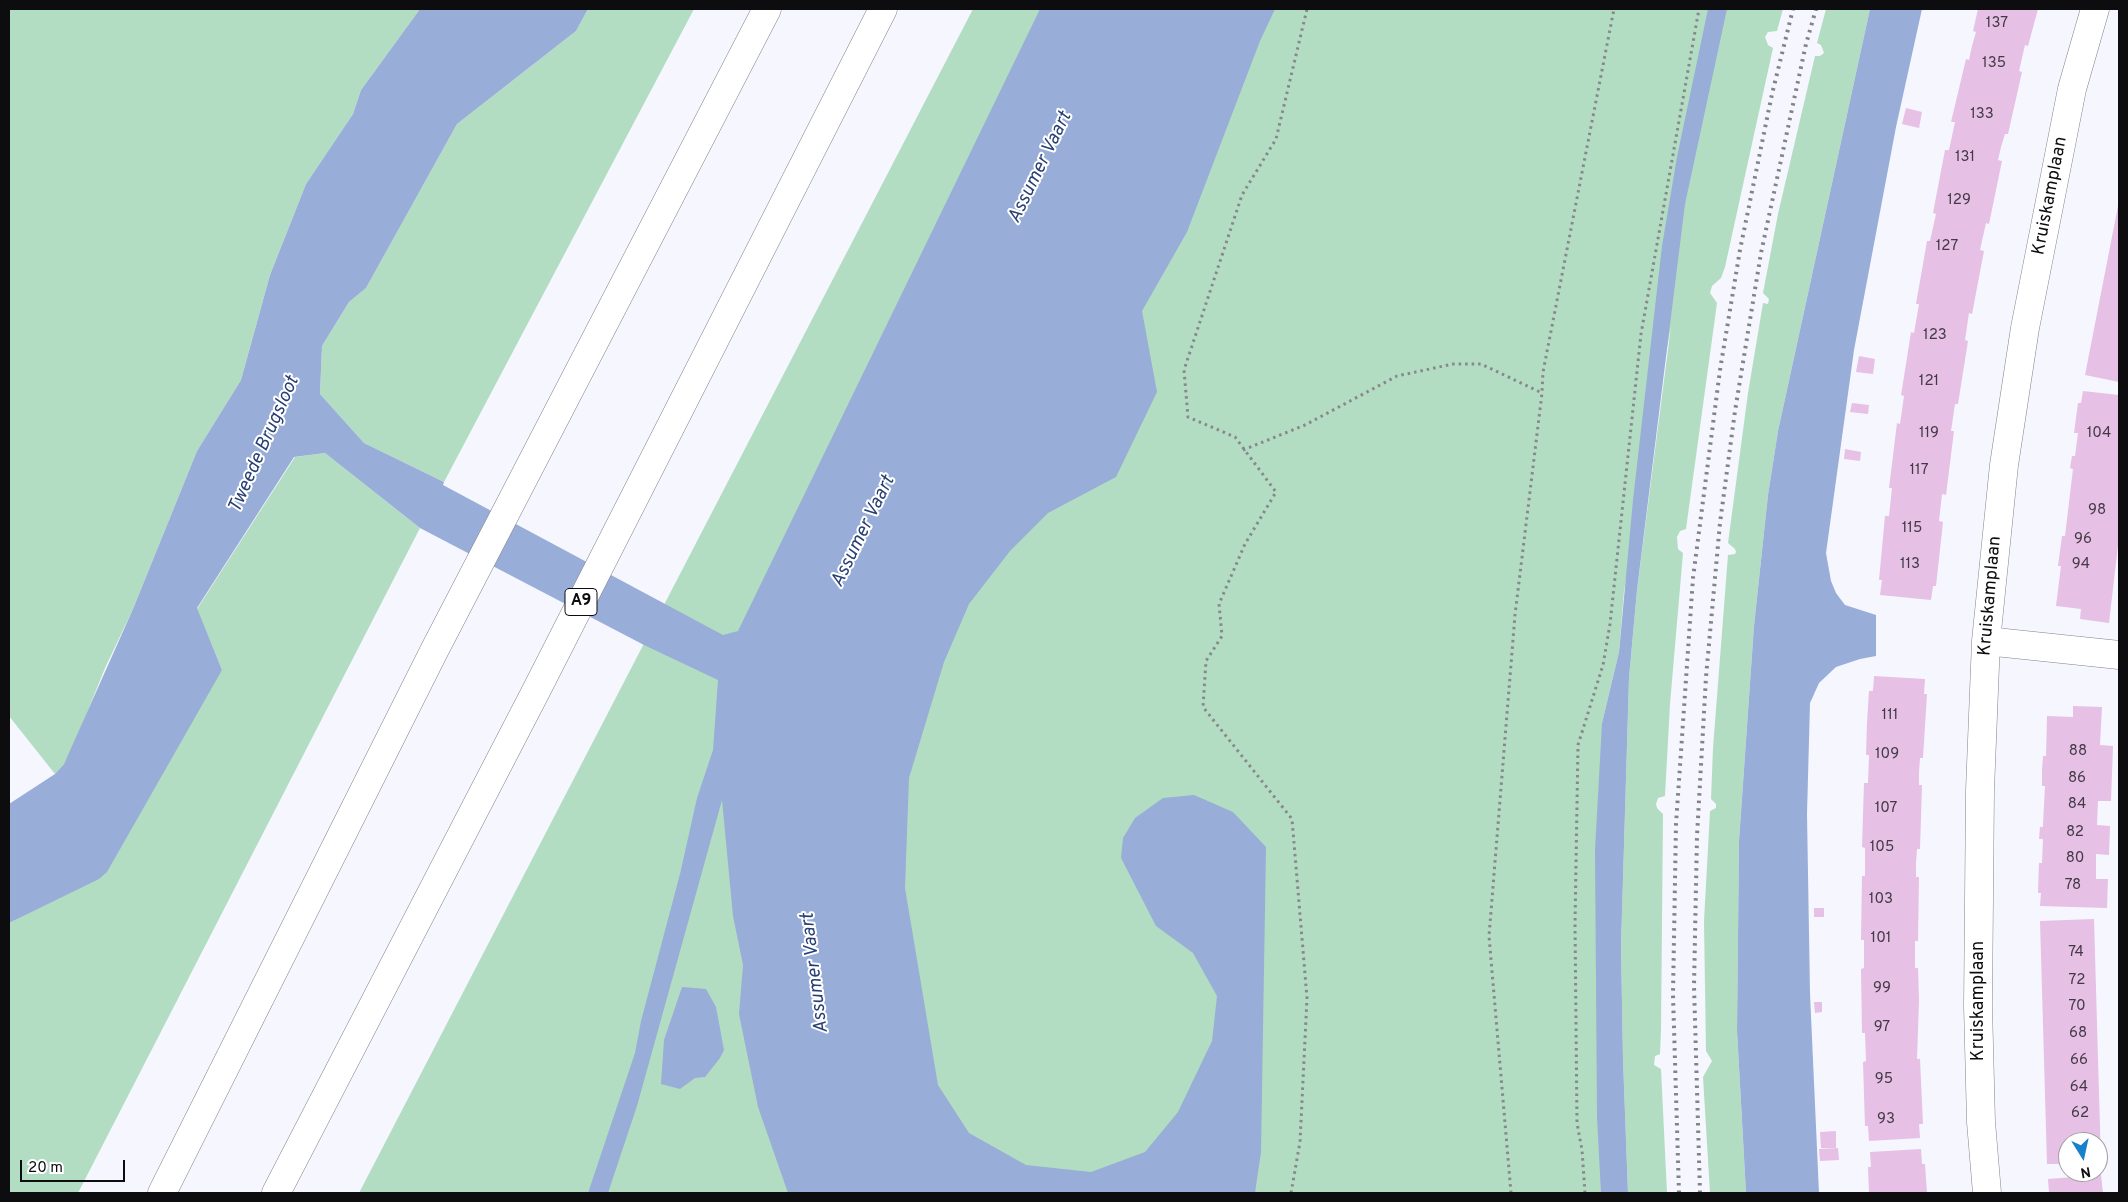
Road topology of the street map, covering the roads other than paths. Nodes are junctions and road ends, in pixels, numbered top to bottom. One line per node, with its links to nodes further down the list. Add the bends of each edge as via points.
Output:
1 (767, 9): 6 (main road, via 434,650)
2 (883, 9): 7 (main road, A9)
3 (2095, 9): 4 (main road, Kruiskamplaan, via 2072,89 2025,328 2004,465)
4 (1986, 640): 5 (main road); 8 (main road, Kruiskamplaan, via 1980,790 1978,1006 1981,1122)
5 (2119, 655)
6 (162, 1193)
7 (276, 1193)
8 (1987, 1193)

